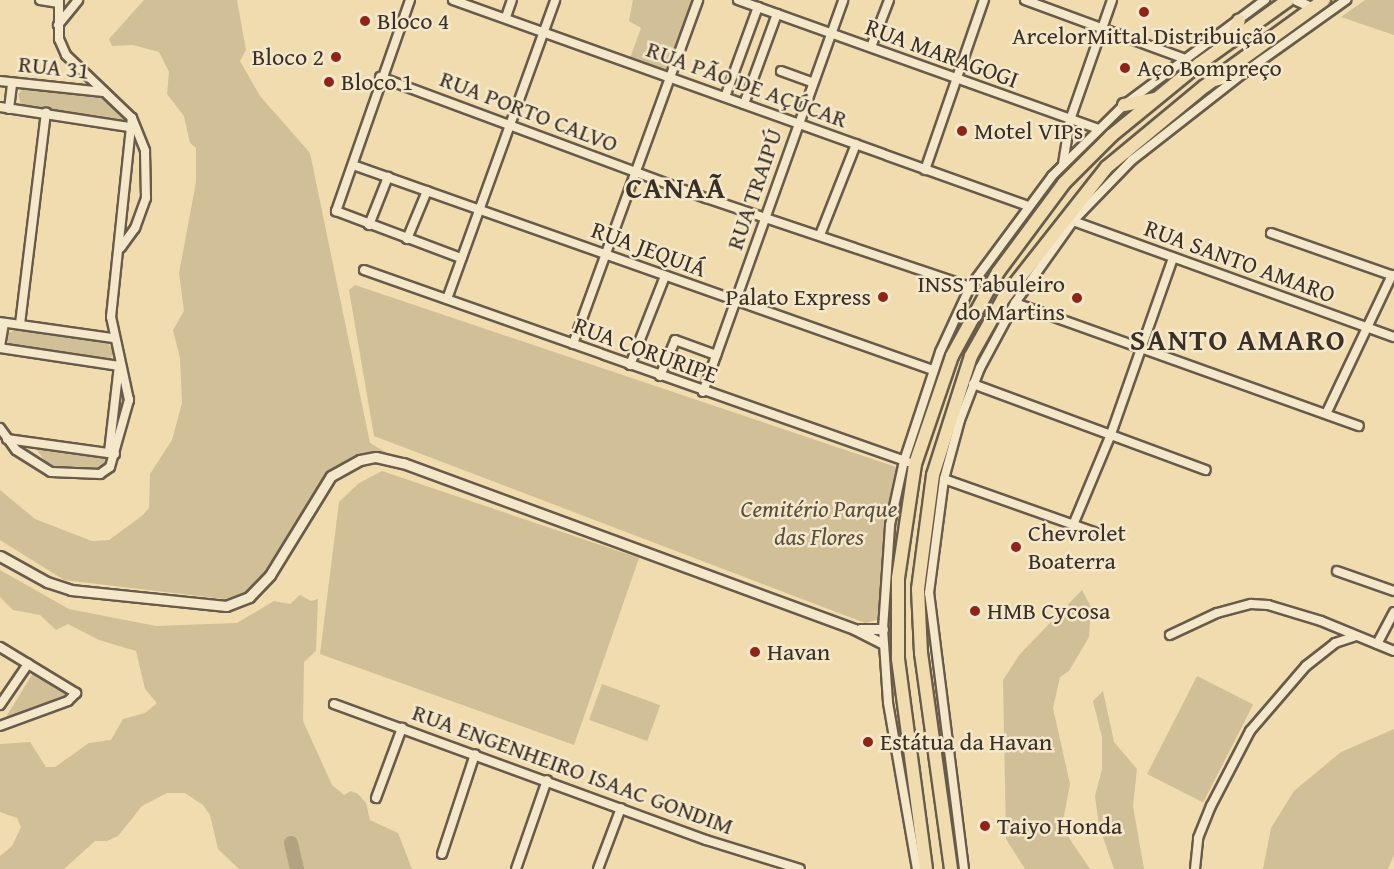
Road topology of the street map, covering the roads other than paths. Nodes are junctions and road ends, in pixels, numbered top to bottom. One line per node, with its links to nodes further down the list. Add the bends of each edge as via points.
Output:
1 (40, 0): 19 (street)
2 (78, 0): 25 (street)
3 (410, 0): 34 (street)
4 (453, 0): 23 (street, RUA PÃO DE AÇÚCAR)
5 (512, 0): 23 (street)
6 (555, 0): 27 (street)
7 (698, 0): 35 (street)
8 (738, 0): 20 (street, RUA MARAGOGI)
9 (843, 0): 28 (street, RUA TRAIPÚ)
10 (889, 0): 30 (street)
11 (984, 0): 36 (street)
12 (1025, 0): 26 (street)
13 (1112, 0): 26 (street)
14 (1265, 0): 24 (street)
15 (1288, 0): 29 (highway)
16 (1296, 0): 21 (street)
17 (1324, 0): 21 (highway)
18 (1346, 0): 33 (street)
19 (59, 1): 25 (street)
20 (758, 7): 22 (street, RUA MARAGOGI); 42 (street)
21 (1313, 8): 40 (highway)
22 (777, 14): 28 (street, RUA MARAGOGI); 44 (street)
23 (506, 17): 27 (street, RUA PÃO DE AÇÚCAR)
24 (1239, 20): 29 (highway); 31 (street)
25 (58, 25): 41 (street, via 66,55)
26 (1103, 27): 31 (street); 49 (street)
27 (544, 31): 35 (street, RUA PÃO DE AÇÚCAR); 52 (street)
28 (830, 33): 30 (street, RUA MARAGOGI); 38 (street, RUA TRAIPÚ)
29 (1232, 42): 43 (highway)
30 (871, 47): 36 (street, RUA MARAGOGI)
31 (1183, 58): 45 (street)
32 (781, 71): 38 (street)
33 (1242, 74): 40 (street); 64 (street, via 1132,160)
34 (380, 77): 52 (street, RUA PORTO CALVO); 56 (street)
35 (670, 77): 42 (street, RUA PÃO DE AÇÚCAR); 58 (street)
36 (956, 80): 49 (street, RUA MARAGOGI); 57 (street)
37 (0, 81): 39 (street, RUA 31)
38 (812, 82): 50 (street, RUA TRAIPÚ)
39 (12, 83): 41 (street, RUA 31); 47 (street)
40 (1205, 86): 135 (highway, via 1107,167 1063,218 986,327 952,410 928,499 918,589 922,662)
41 (104, 92): 51 (street)
42 (725, 97): 44 (street, RUA PÃO DE AÇÚCAR)
43 (1156, 99): 45 (highway); 102 (highway, via 1064,183 998,272 952,356)
44 (744, 104): 50 (street, RUA PÃO DE AÇÚCAR)
45 (1124, 105): 53 (street)
46 (0, 107): 47 (street)
47 (9, 109): 48 (street)
48 (46, 113): 51 (street); 81 (street)
49 (1070, 120): 53 (street, RUA MARAGOGI); 55 (street)
50 (798, 123): 54 (street, RUA PÃO DE AÇÚCAR); 63 (street, RUA TRAIPÚ)
51 (135, 125): 69 (street); 69 (street, via 147,167 146,198 135,228)
52 (510, 125): 58 (street, RUA PORTO CALVO); 62 (street)
53 (1099, 129): 55 (street)
54 (856, 144): 57 (street, RUA PÃO DE AÇÚCAR); 67 (street)
55 (1063, 164): 61 (street)
56 (353, 165): 59 (street, RUA JEQUIÁ); 65 (street, via 336,211)
57 (925, 170): 61 (street, RUA PÃO DE AÇÚCAR)
58 (634, 172): 63 (street, RUA PORTO CALVO); 70 (street)
59 (388, 177): 60 (street, RUA JEQUIÁ); 65 (street)
60 (427, 191): 62 (street, RUA JEQUIÁ); 68 (street)
61 (1028, 206): 76 (street)
62 (478, 209): 70 (street, RUA JEQUIÁ); 71 (street)
63 (765, 216): 67 (street, RUA PORTO CALVO); 78 (street, RUA TRAIPÚ)
64 (1073, 221): 72 (street, RUA SANTO AMARO); 79 (street)
65 (369, 225): 68 (street)
66 (1270, 233): 75 (street)
67 (820, 235): 76 (street, RUA PORTO CALVO)
68 (407, 238): 71 (street)
69 (121, 249): 84 (street, via 111,317)
70 (606, 255): 74 (street, RUA JEQUIÁ); 85 (street)
71 (461, 258): 77 (street)
72 (1173, 258): 82 (street, RUA SANTO AMARO); 87 (street)
73 (364, 270): 77 (street, RUA CORURIPE)
74 (665, 276): 78 (street, RUA JEQUIÁ); 90 (street)
75 (1393, 276): 82 (street)
76 (970, 287): 92 (street)
77 (447, 299): 85 (street, RUA CORURIPE)
78 (735, 300): 89 (street, RUA TRAIPÚ); 92 (street, RUA JEQUIÁ)
79 (1015, 303): 87 (street); 94 (street)
80 (2, 322): 81 (street); 86 (street)
81 (20, 324): 84 (street)
82 (1367, 327): 83 (street, RUA SANTO AMARO); 96 (street)
83 (1394, 337)
84 (113, 338): 88 (street)
85 (573, 344): 90 (street, RUA CORURIPE)
86 (0, 347): 91 (street)
87 (1142, 348): 96 (street); 99 (street)
88 (119, 352): 91 (street); 101 (street, via 129,400)
89 (716, 355): 93 (street, via 679,340 672,344); 95 (street, RUA TRAIPÚ)
90 (630, 365): 93 (street, RUA CORURIPE)
91 (119, 366): 101 (street)
92 (933, 370): 102 (street)
93 (660, 376): 95 (street, RUA CORURIPE)
94 (973, 384): 99 (street); 104 (street)
95 (703, 392): 102 (street, RUA CORURIPE)
96 (1326, 414): 97 (street)
97 (1359, 426)
98 (0, 428): 100 (street)
99 (1111, 434): 103 (street); 105 (street)
100 (7, 439): 101 (street); 101 (street, via 31,462 51,472 100,474 110,467)
101 (112, 453)
102 (910, 462): 112 (street, via 889,530); 127 (highway, via 896,610)
103 (1206, 470)
104 (945, 479): 105 (street); 136 (street, via 929,593)
105 (1073, 525): 106 (street)
106 (1105, 536)
107 (0, 556): 111 (street, via 47,582 71,590 226,606 249,597 270,575 332,476 360,460 376,457)
108 (1337, 571): 109 (street)
109 (1394, 591)
110 (1394, 612): 116 (street)
111 (854, 629): 112 (street); 115 (street)
112 (883, 629): 115 (street)
113 (1170, 635): 114 (street, via 1217,613 1258,604 1321,621)
114 (1354, 637): 116 (street); 137 (street, via 1335,643 1306,666 1250,731 1198,838)
115 (882, 644): 127 (street, via 888,702)
116 (1377, 644): 118 (street)
117 (0, 647): 119 (street)
118 (1394, 651)
119 (28, 664): 121 (street); 122 (street, via 72,687 76,695)
120 (334, 704): 123 (street, RUA ENGENHEIRO ISAAC GONDIM)
121 (0, 705)
122 (0, 726)
123 (402, 728): 124 (street, RUA ENGENHEIRO ISAAC GONDIM); 126 (street)
124 (475, 754): 125 (street, RUA ENGENHEIRO ISAAC GONDIM); 129 (street)
125 (547, 780): 128 (street, RUA ENGENHEIRO ISAAC GONDIM); 130 (street)
126 (376, 798)
127 (912, 804): 133 (street); 134 (highway)
128 (621, 808): 131 (street); 132 (street, RUA ENGENHEIRO ISAAC GONDIM)
129 (442, 854)
130 (516, 869)
131 (598, 869)
132 (800, 869)
133 (917, 869)
134 (926, 869)
135 (951, 869)
136 (964, 869)
137 (1195, 869)

